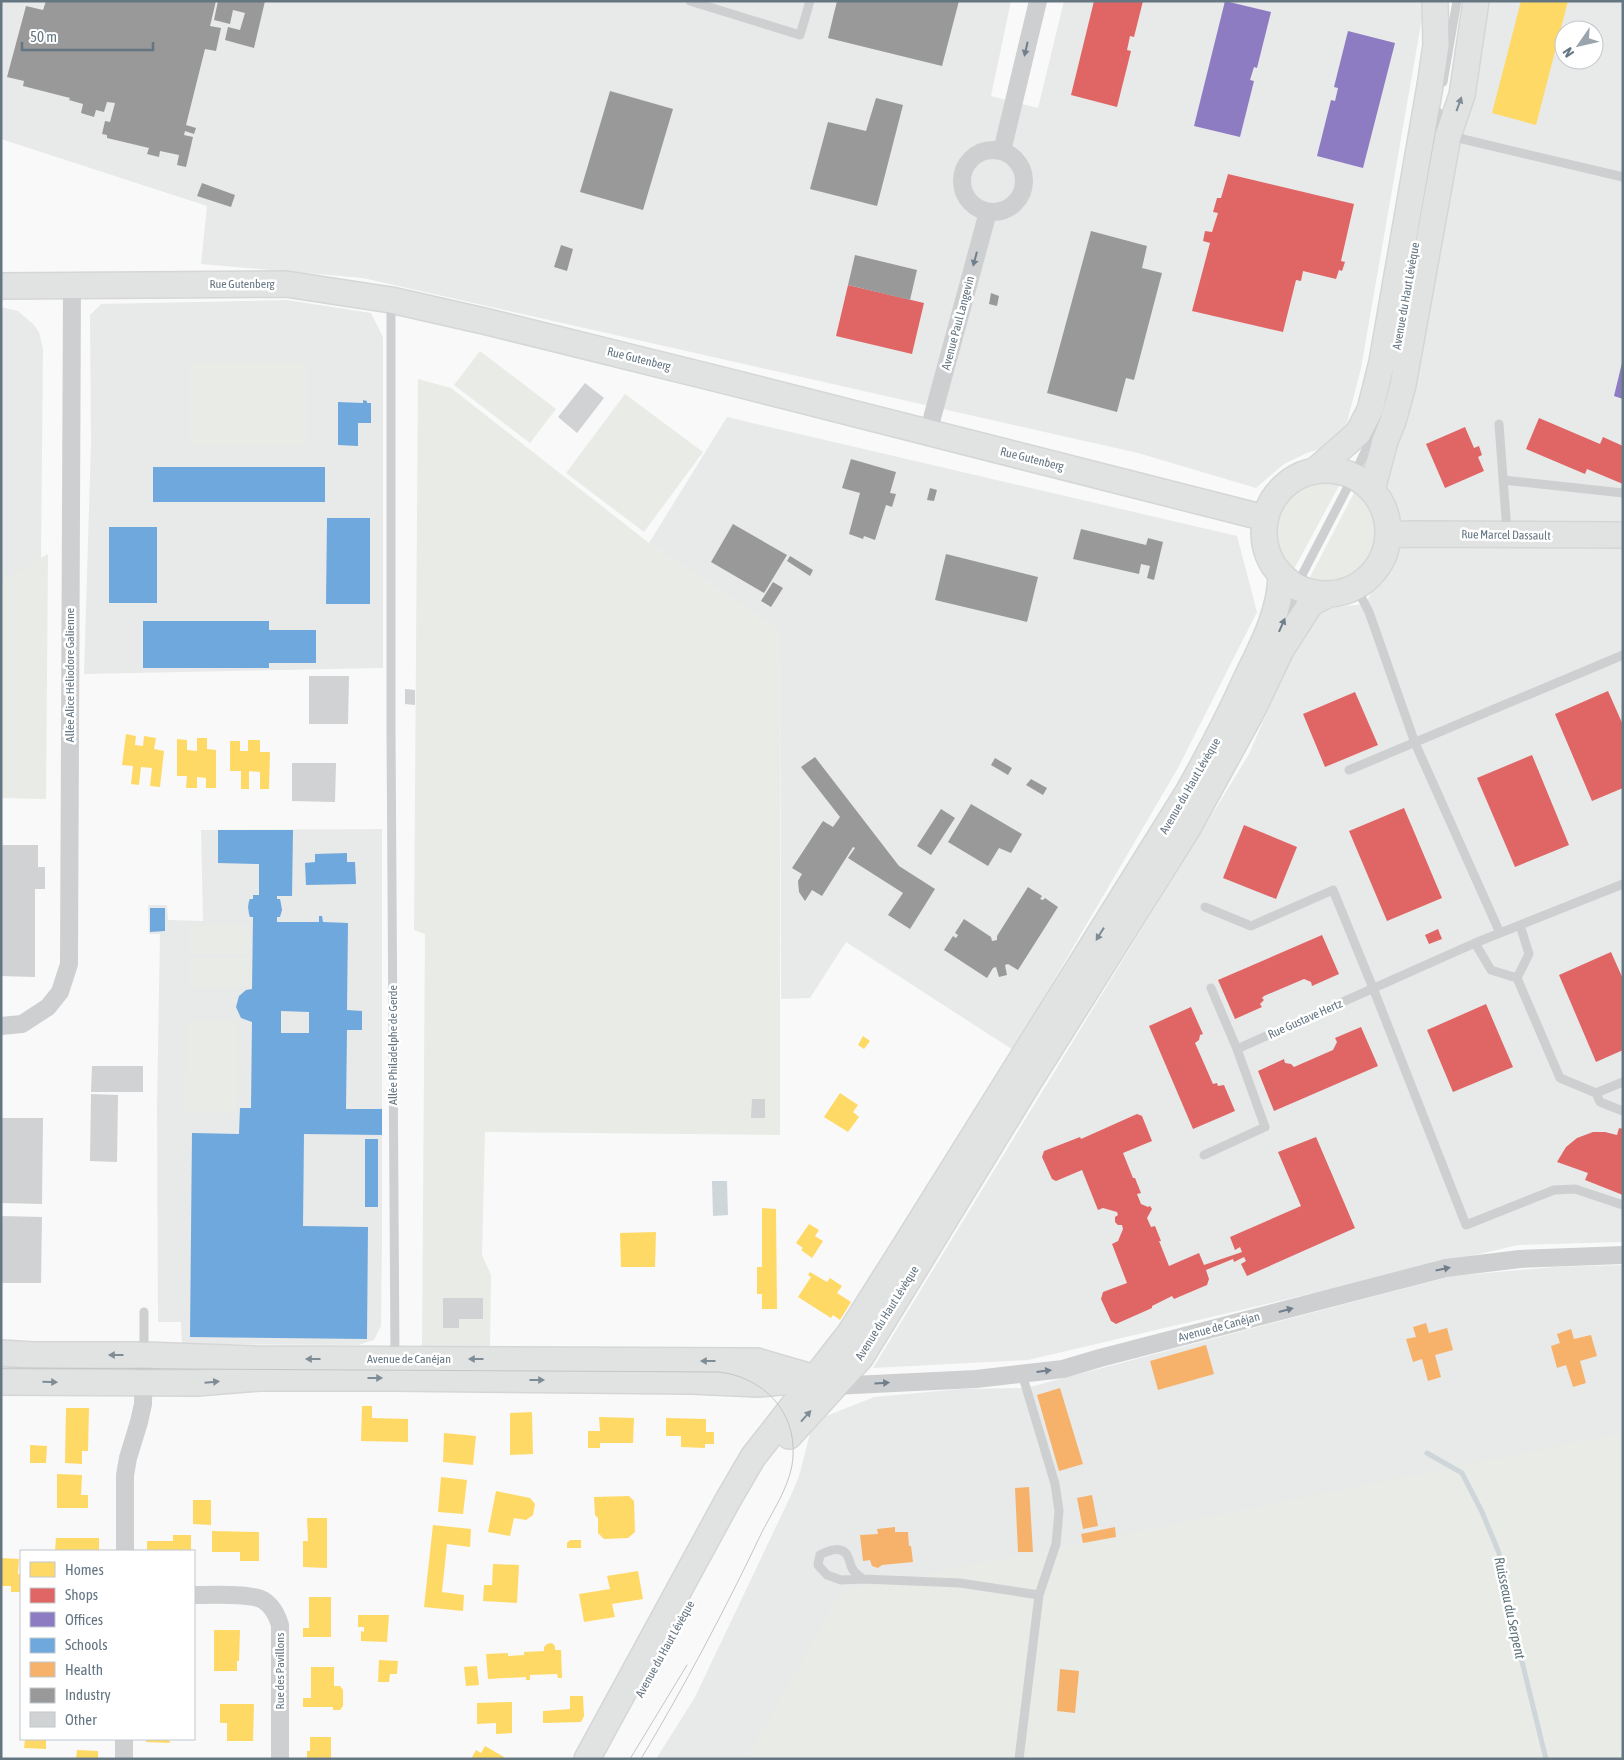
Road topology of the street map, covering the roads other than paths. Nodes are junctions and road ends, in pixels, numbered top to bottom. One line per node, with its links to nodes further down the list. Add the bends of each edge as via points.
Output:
1 (690, 1): 2 (lane, via 800,35)
2 (810, 1)
3 (1038, 1): 8 (street, one-way to 8)
4 (1435, 1): 18 (main road, Avenue du Haut Lévèque, via 1436,45 1430,86 1382,362 1370,410 1358,433)
5 (1457, 1): 13 (lane, Avenue du Haut Lévèque)
6 (1476, 1): 7 (main road, Avenue du Haut Lévèque, one-way to 6, via 1462,95)
7 (1448, 136): 9 (lane); 20 (main road, Avenue du Haut Lévèque, via 1403,385 1393,422)
8 (1002, 151): 10 (street, via 1018,163 1023,172 1023,192 1009,209); 10 (street, via 982,152 973,157 962,174 967,199 978,209)
9 (1623, 177)
10 (988, 212): 17 (street, Avenue Paul Langevin, one-way to 17)
11 (72, 285): 12 (main road, Rue Gutenberg); 14 (main road, Rue Gutenberg, via 286,284); 42 (street, Allée Alice Héliodore Galienne, via 69,964 60,992 48,1007 22,1024)
12 (1, 286)
13 (1407, 288)
14 (391, 300): 17 (main road, Rue Gutenberg); 55 (lane, Allée Philadelphe de Gerde)
15 (1395, 355): 20 (lane, Avenue du Haut Lévèque)
16 (1499, 424): 19 (lane)
17 (928, 433): 22 (main road, Rue Gutenberg)
18 (1316, 470): 20 (main road, via 1334,470); 22 (main road, via 1283,486)
19 (1503, 480): 21 (lane); 23 (lane)
20 (1363, 483): 24 (main road, via 1385,511); 26 (lane, Avenue du Haut Lévèque)
21 (1623, 493)
22 (1265, 518): 26 (main road, via 1264,539 1269,558)
23 (1507, 534): 24 (main road, Rue Marcel Dassault); 25 (main road, Rue Marcel Dassault)
24 (1388, 535): 27 (main road, via 1384,556 1372,574)
25 (1623, 535)
26 (1291, 583): 28 (main road, via 1312,593); 36 (lane, Avenue du Haut Lévèque, one-way to 26, via 1134,898 1209,775 1257,681 1277,637); 38 (main road, Avenue du Haut Lévèque, one-way to 38, via 1209,754)
27 (1356, 587): 28 (main road); 30 (lane, via 1369,612)
28 (1327, 595): 36 (main road, Avenue du Haut Lévèque, via 1311,603 1281,650 1251,714 1188,828)
29 (1623, 655): 30 (lane)
30 (1415, 743): 31 (lane); 35 (lane)
31 (1349, 770)
32 (1623, 884): 34 (lane, Rue Gustave Hertz)
33 (1205, 907): 41 (lane, via 1251,926 1333,890)
34 (1520, 925): 35 (lane, Rue Gustave Hertz); 39 (lane, via 1529,954)
35 (1500, 933): 37 (lane, Rue Gustave Hertz)
36 (1119, 938): 56 (main road, Avenue du Haut Lévèque, via 861,1357)
37 (1475, 943): 39 (lane, via 1491,970); 41 (lane, Rue Gustave Hertz)
38 (1079, 968): 47 (lane, Avenue du Haut Lévèque, via 1072,996); 56 (main road, Avenue du Haut Lévèque, via 850,1333)
39 (1517, 978): 45 (lane, via 1560,1078)
40 (1211, 988): 43 (lane)
41 (1374, 988): 43 (lane, Rue Gustave Hertz); 49 (lane, via 1466,1225 1554,1190 1575,1189)
42 (1, 1026)
43 (1237, 1049): 48 (lane, via 1265,1127)
44 (1623, 1082): 45 (lane)
45 (1596, 1093): 46 (lane, via 1600,1102)
46 (1623, 1111)
47 (978, 1147)
48 (1204, 1155)
49 (1623, 1206)
50 (1623, 1255): 57 (street, Avenue de Canéjan, one-way to 50, via 1063,1369 1446,1268 1520,1260)
51 (899, 1277): 56 (lane, Avenue du Haut Lévèque, via 852,1355)
52 (144, 1312): 54 (lane)
53 (1, 1353): 54 (main road, Avenue de Canéjan, one-way to 53)
54 (144, 1355): 55 (main road, Avenue de Canéjan, one-way to 54, via 256,1359); 59 (street)
55 (395, 1358): 56 (main road, Avenue de Canéjan, one-way to 55, via 757,1361)
56 (832, 1372): 57 (street, Avenue de Canéjan, one-way to 57, via 976,1379); 59 (main road, Avenue de Canéjan, one-way to 56, via 279,1378 758,1384); 67 (main road, Avenue du Haut Lévèque, via 762,1444 740,1478); 68 (main road, Avenue du Haut Lévèque, one-way to 56, via 752,1488)
57 (1022, 1374): 63 (lane, via 1055,1484 1059,1511 1056,1544)
58 (1, 1382): 59 (main road, Avenue de Canéjan, one-way to 59)
59 (144, 1383): 60 (street, via 143,1404 126,1475)
60 (125, 1550)
61 (863, 1579): 61 (lane, via 841,1580 827,1575 818,1565 820,1555 837,1549 844,1552 852,1570); 63 (lane, via 960,1583)
62 (195, 1595): 66 (street, Rue des Pavillons, via 252,1596 262,1599 277,1615 280,1625)
63 (1038, 1595): 69 (lane)
64 (124, 1740): 65 (street)
65 (124, 1759)
66 (280, 1759)
67 (587, 1759)
68 (605, 1759)
69 (1019, 1759)

